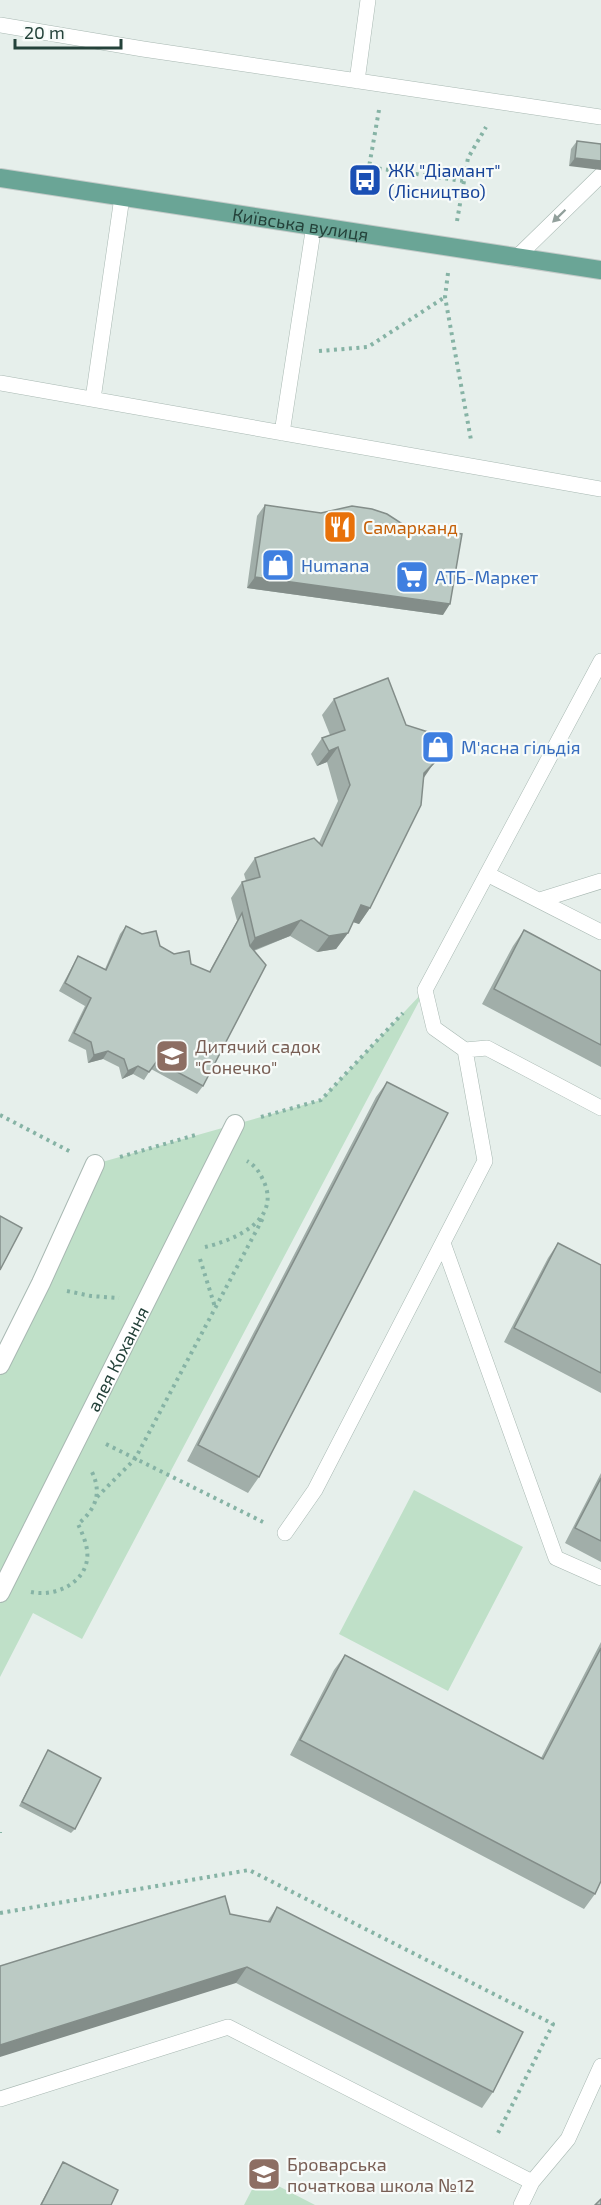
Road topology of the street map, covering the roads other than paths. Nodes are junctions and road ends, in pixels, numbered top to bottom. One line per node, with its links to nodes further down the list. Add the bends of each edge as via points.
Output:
1 (368, 0): 3 (lane)
2 (0, 25): 3 (lane)
3 (357, 81): 4 (lane)
4 (601, 117)
5 (601, 175): 9 (lane, one-way to 9)
6 (0, 178): 7 (main road, Київська вулиця)
7 (122, 197): 8 (main road, Київська вулиця); 12 (lane)
8 (314, 225): 9 (main road, Київська вулиця); 13 (lane)
9 (517, 257): 10 (main road, Київська вулиця)
10 (601, 270)
11 (0, 383): 12 (lane)
12 (93, 399): 13 (lane)
13 (282, 433): 14 (lane)
14 (601, 489)
15 (601, 661): 16 (lane)
16 (487, 874): 18 (lane); 20 (lane, via 425,990 434,1028)
17 (601, 881): 18 (lane)
18 (540, 900): 19 (lane)
19 (601, 932)
20 (465, 1050): 21 (lane, via 487,1048); 24 (lane, via 485,1161)
21 (601, 1108)
22 (235, 1124): 28 (street, алея Кохання)
23 (95, 1164): 25 (street)
24 (443, 1243): 26 (lane, via 315,1490); 27 (lane, via 556,1558)
25 (0, 1365)
26 (285, 1533)
27 (601, 1578)
28 (3, 1586)
29 (601, 2066): 31 (lane, via 568,2139)
30 (0, 2099): 31 (lane, via 228,2027)
31 (532, 2182): 32 (lane)
32 (521, 2205)

